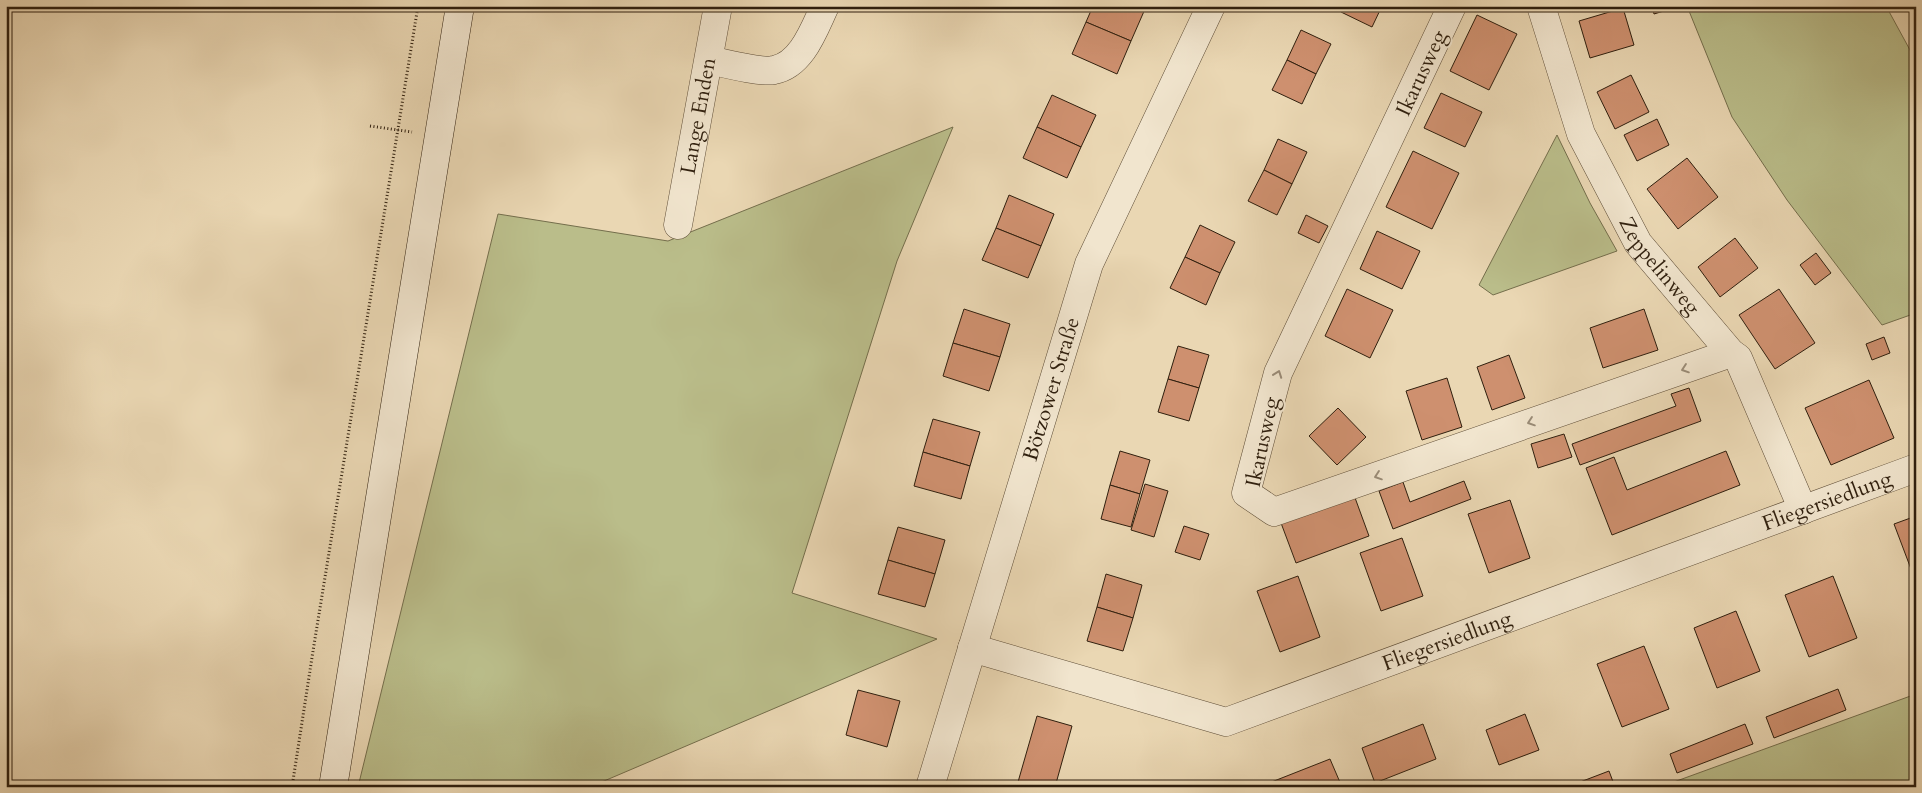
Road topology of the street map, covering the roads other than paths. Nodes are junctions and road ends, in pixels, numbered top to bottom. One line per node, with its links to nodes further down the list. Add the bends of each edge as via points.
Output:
1 (460, 6): 13 (street)
2 (718, 6): 7 (street, Lange Enden)
3 (825, 6): 7 (street, via 808,41 794,60 774,70)
4 (1211, 6): 12 (street, Bötzower Straße, via 1089,264)
5 (1452, 6): 9 (street, Ikarusweg, one-way to 5, via 1274,512 1246,493 1278,373)
6 (1541, 6): 9 (street, Zeppelinweg, via 1581,134 1638,243)
7 (709, 60): 8 (street, Lange Enden)
8 (678, 225)
9 (1731, 353): 11 (street, Zeppelinweg, via 1738,358)
10 (1916, 468): 11 (street, Fliegersiedlung)
11 (1803, 510): 12 (street, Fliegersiedlung, via 1226,722)
12 (972, 648): 14 (street, Bötzower Straße)
13 (333, 787)
14 (930, 787)

